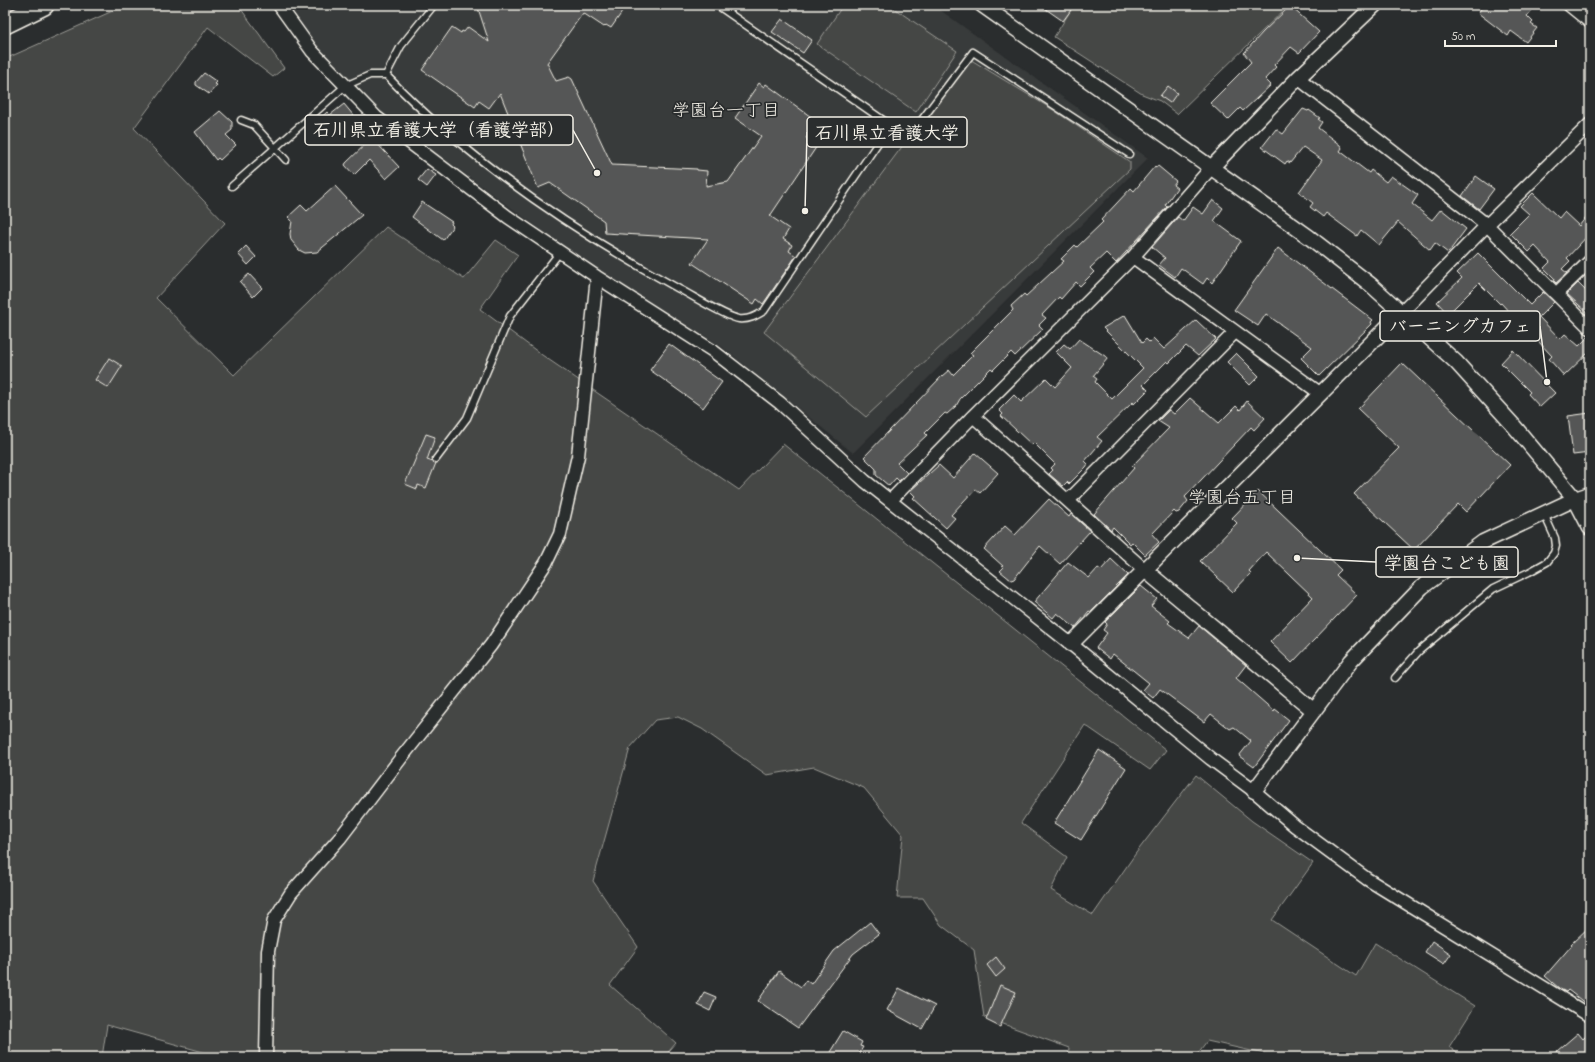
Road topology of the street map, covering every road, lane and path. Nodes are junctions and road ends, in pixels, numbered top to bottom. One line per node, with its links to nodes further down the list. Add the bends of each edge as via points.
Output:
1 (44, 5): 9 (highway)
2 (279, 5): 12 (street, via 312,51)
3 (434, 5): 10 (lane, via 401,46)
4 (717, 5): 14 (lane)
5 (982, 5): 19 (street)
6 (1569, 5): 8 (street)
7 (1369, 7): 11 (street)
8 (1590, 22)
9 (5, 24)
10 (386, 75): 12 (lane, via 370,75); 14 (lane, via 440,128 579,230 663,279 738,318 750,319 764,311 884,134)
11 (1298, 78): 19 (street); 21 (street)
12 (345, 86): 16 (lane); 22 (street, via 376,117 508,217)
13 (241, 120): 16 (lane, via 254,125)
14 (883, 120): 17 (lane, via 912,134 973,52)
15 (1590, 124): 21 (street)
16 (275, 148): 18 (lane); 20 (lane)
17 (1129, 154)
18 (286, 160)
19 (1211, 168): 23 (street); 27 (street, via 1309,237)
20 (232, 186)
21 (1487, 225): 26 (street); 27 (street)
22 (560, 252): 25 (street); 32 (lane, via 510,316 467,418)
23 (1133, 257): 29 (street); 31 (street)
24 (1590, 261): 26 (street)
25 (597, 278): 35 (street, via 713,351 780,403 864,481); 45 (street, via 578,456 560,534 546,563 491,645 340,838 291,893 274,920 268,951)
26 (1556, 294): 28 (street)
27 (1402, 312): 30 (street); 34 (street, via 1461,368)
28 (1590, 328)
29 (1235, 332): 30 (street); 36 (street)
30 (1321, 394): 39 (street)
31 (973, 416): 35 (street); 36 (street)
32 (436, 459)
33 (1590, 494): 34 (street)
34 (1575, 499): 37 (street); 38 (street)
35 (890, 501): 40 (street)
36 (1068, 501): 39 (street)
37 (1544, 514): 41 (lane, via 1556,546 1547,562 1494,589 1419,651); 42 (street, via 1483,542 1422,587 1351,661)
38 (1590, 528)
39 (1146, 571): 40 (street); 42 (street)
40 (1071, 644): 43 (street)
41 (1395, 678)
42 (1314, 711): 43 (street)
43 (1254, 791): 44 (street, via 1295,826 1367,879)
44 (1590, 1016)
45 (266, 1057)

